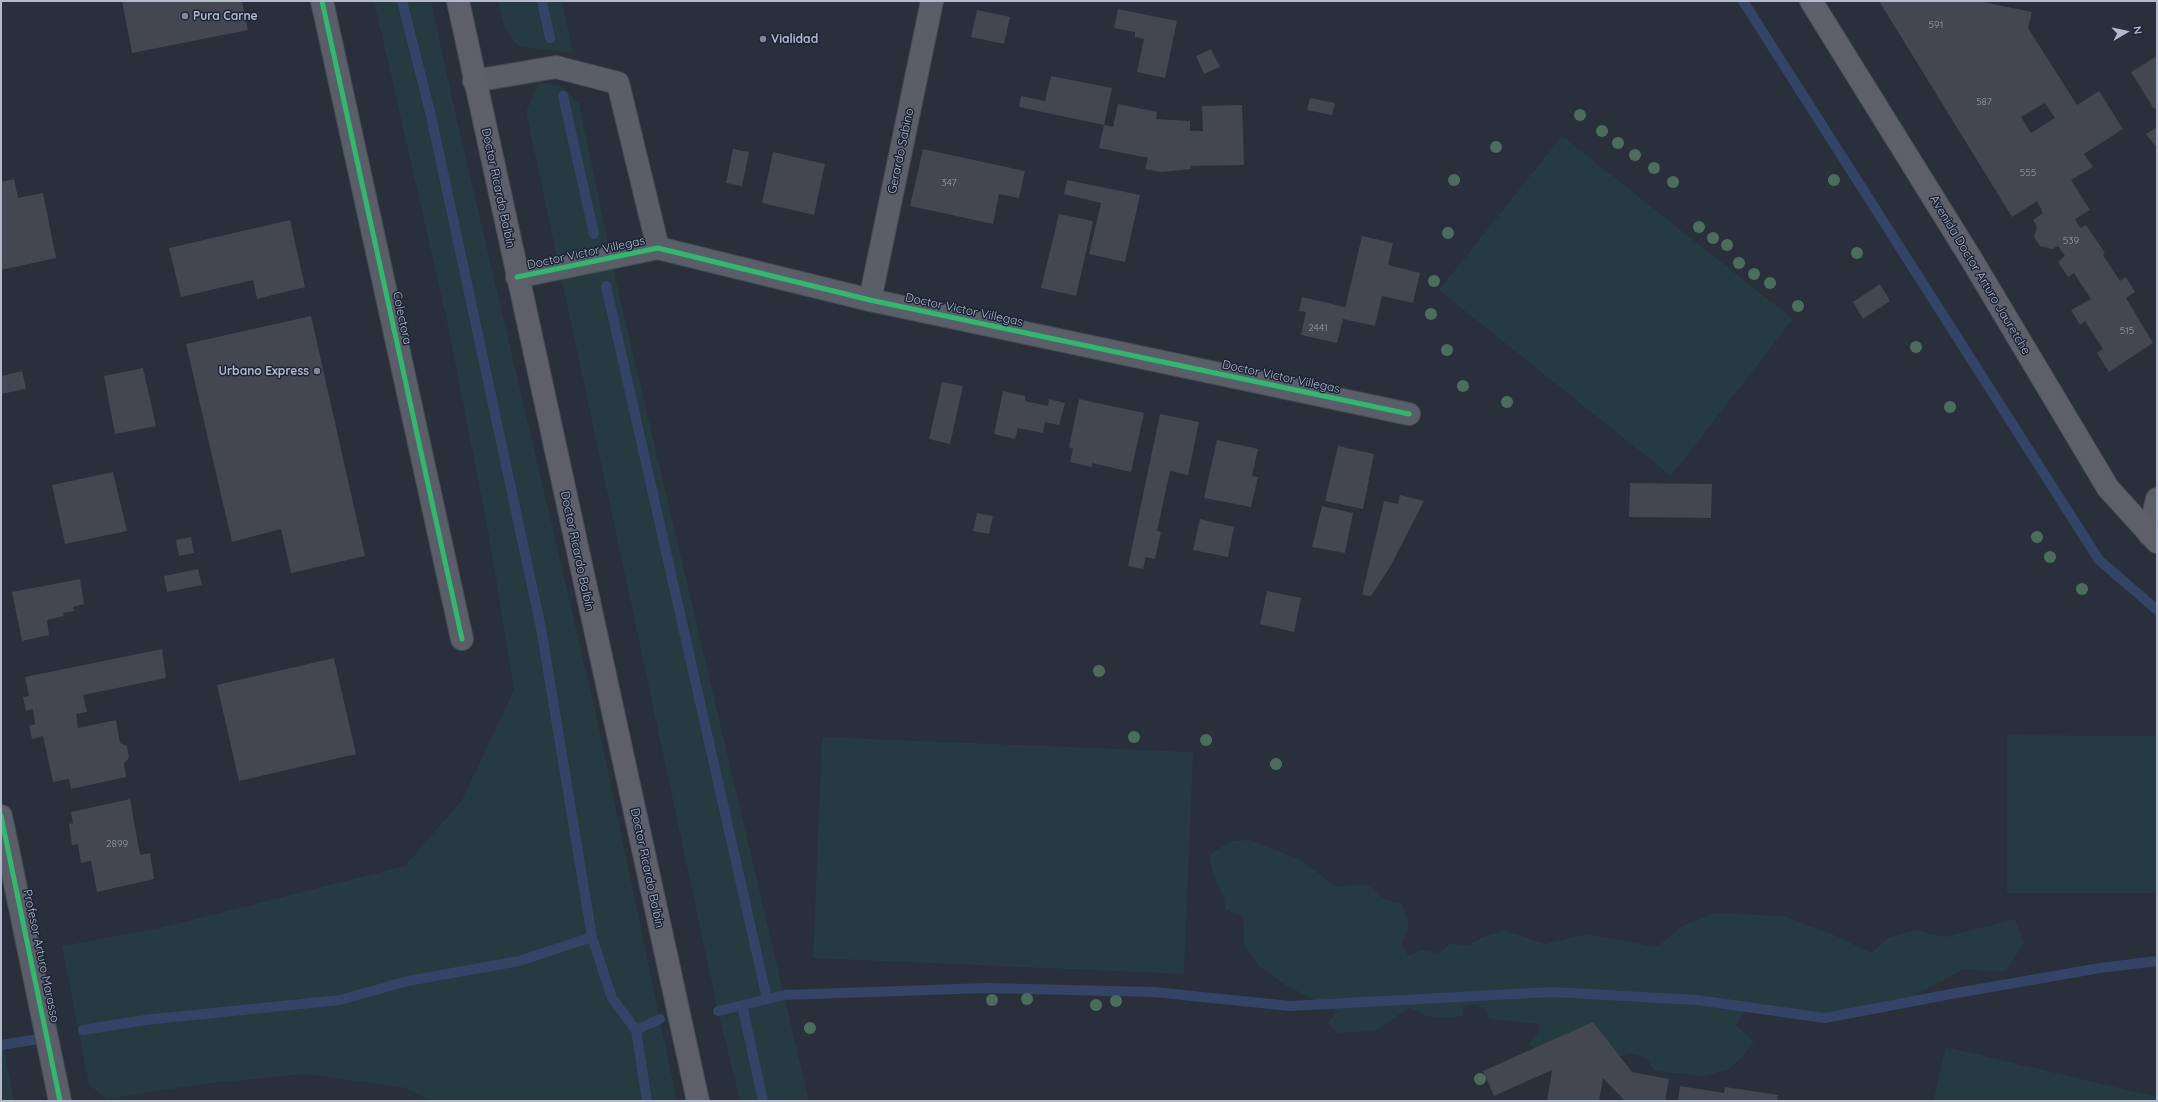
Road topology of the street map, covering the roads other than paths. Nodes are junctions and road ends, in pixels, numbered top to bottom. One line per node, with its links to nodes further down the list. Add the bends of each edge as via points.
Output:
1 (322, 1): 12 (street, Colectora)
2 (458, 1): 5 (main road, Doctor Ricardo Balbín)
3 (932, 1): 8 (street, Gerardo Sabino)
4 (1811, 1): 11 (main road, Avenida Doctor Arturo Jauretche, via 1970,257 2108,488)
5 (474, 81): 6 (street, via 556,67 618,83); 7 (main road, Doctor Ricardo Balbín)
6 (658, 248): 7 (street, Doctor Victor Villegas); 8 (street, Doctor Victor Villegas)
7 (517, 277): 15 (main road, Doctor Ricardo Balbín)
8 (870, 300): 9 (street, Doctor Victor Villegas)
9 (1409, 414)
10 (2157, 499): 11 (street)
11 (2153, 538)
12 (462, 638)
13 (1, 816): 14 (street, Profesor Arturo Marasso)
14 (60, 1101)
15 (698, 1101)

